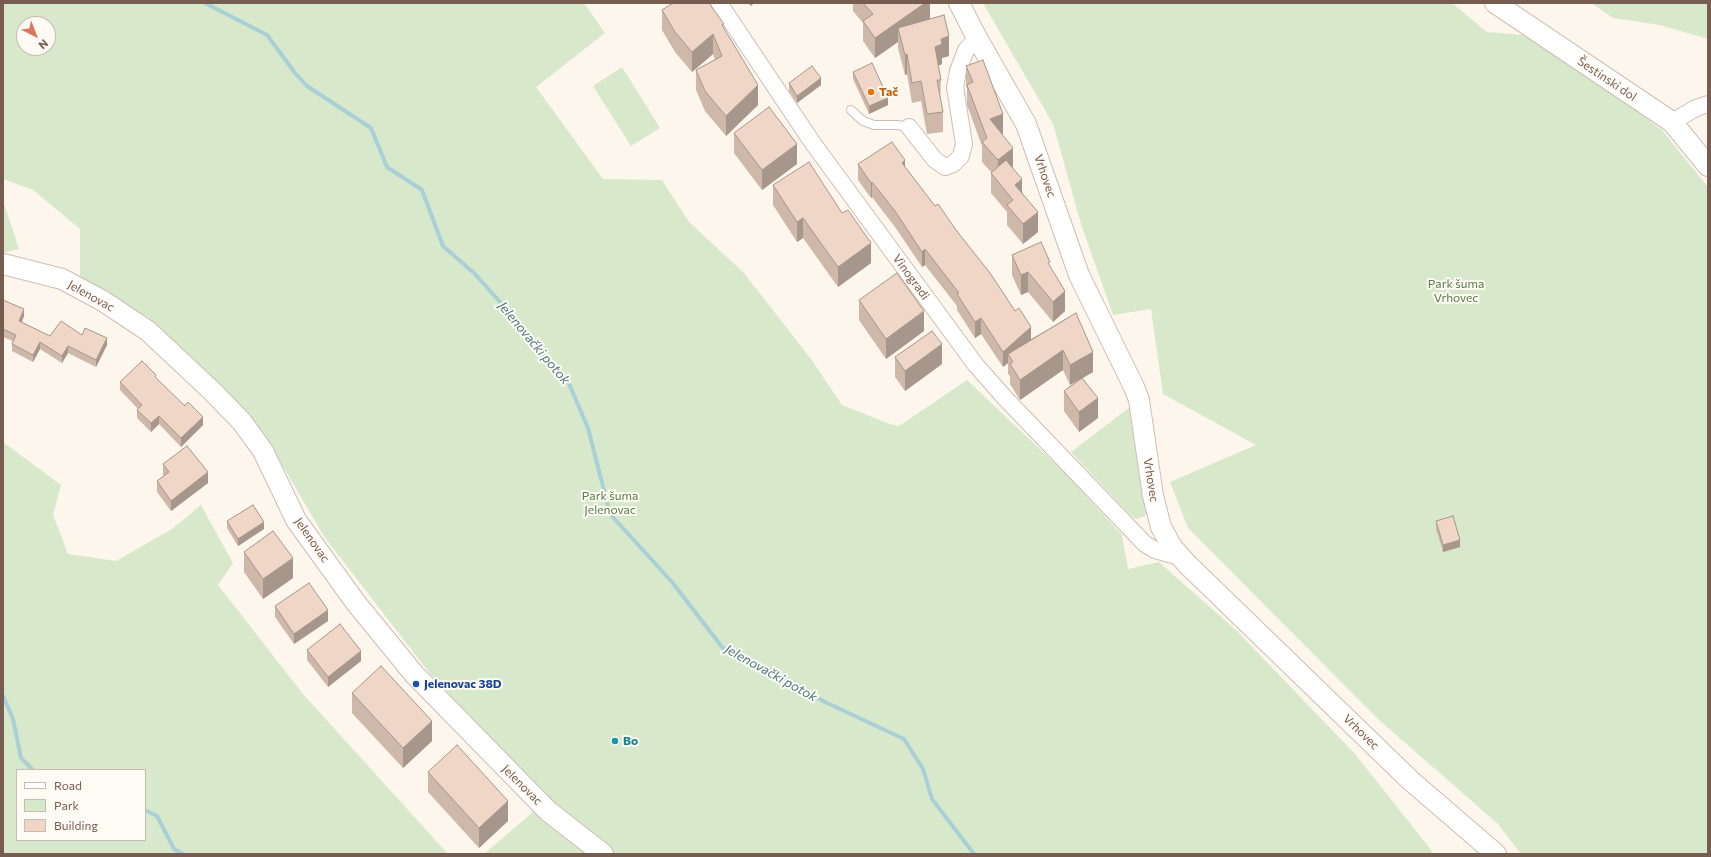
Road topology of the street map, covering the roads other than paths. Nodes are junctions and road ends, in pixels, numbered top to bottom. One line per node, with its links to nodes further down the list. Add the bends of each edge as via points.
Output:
1 (719, 3): 12 (street, Vinogradi, via 812,142 975,364)
2 (959, 3): 4 (street, Vrhovec)
3 (1495, 3): 7 (street, Šestinski dol)
4 (977, 38): 8 (street, via 966,50 955,87 964,144 961,156 954,164 945,168 935,160); 11 (street, Vrhovec, via 1026,124 1079,275 1139,400)
5 (1708, 104): 7 (street)
6 (851, 110): 8 (lane, via 862,121 874,125)
7 (1672, 122): 9 (street, Šestinski dol)
8 (909, 127)
9 (1708, 166)
10 (3, 264): 14 (street, Jelenovac, via 62,280 103,301 148,331 213,392 242,422 263,451 296,520 356,603 414,674 548,811)
11 (1158, 520): 12 (street, via 1144,530); 13 (street, Vrhovec)
12 (1132, 530): 13 (street, Vinogradi, via 1155,550)
13 (1180, 557): 15 (street, Vrhovec, via 1410,780)
14 (603, 854)
15 (1496, 854)

